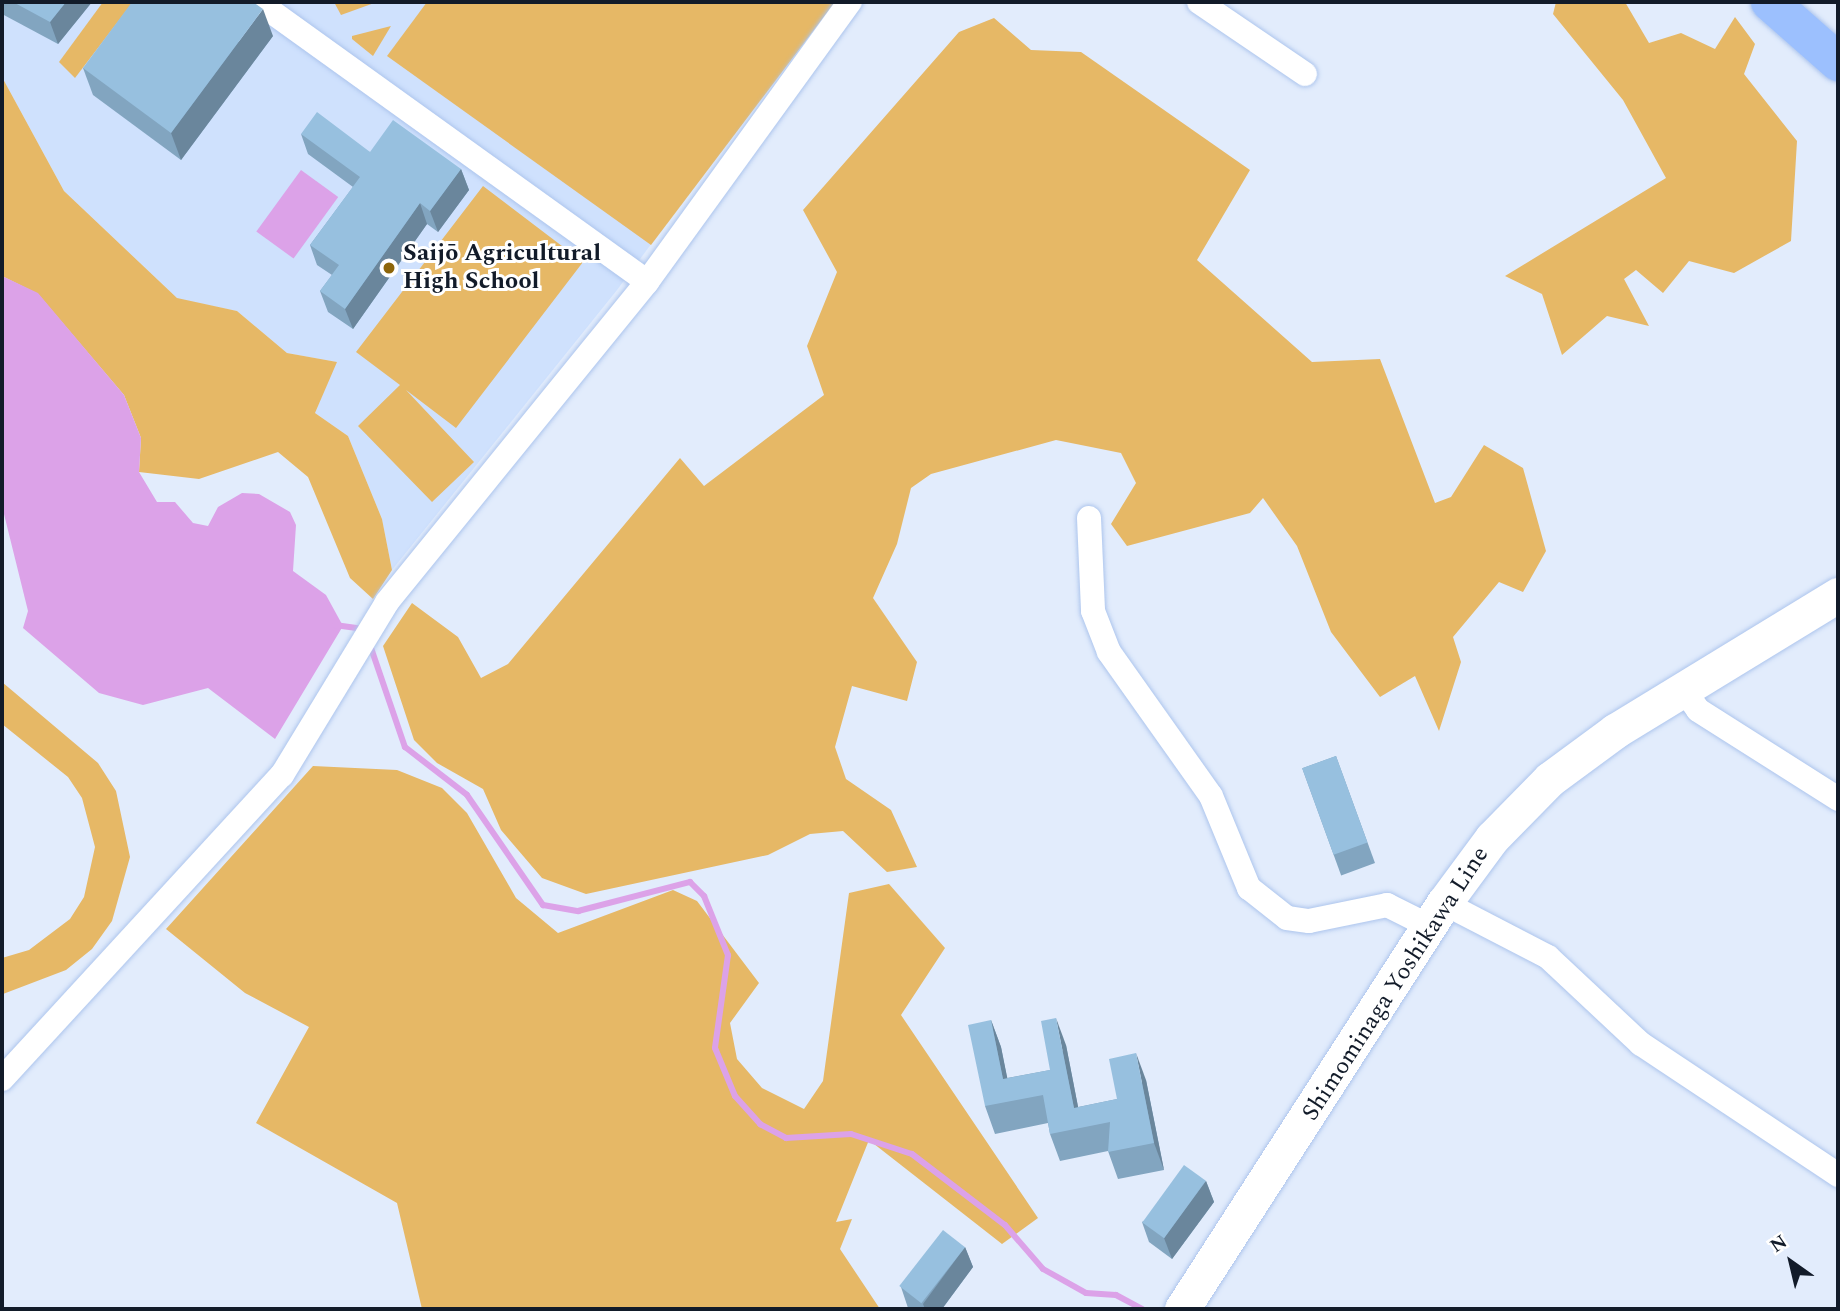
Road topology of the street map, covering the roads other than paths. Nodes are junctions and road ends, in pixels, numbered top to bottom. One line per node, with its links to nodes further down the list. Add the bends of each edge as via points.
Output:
1 (258, 2): 7 (street)
2 (850, 2): 7 (street)
3 (1199, 2): 6 (street)
4 (1770, 2): 5 (highway)
5 (1838, 62)
6 (1305, 74)
7 (647, 282): 13 (street, via 376,622 254,811)
8 (1089, 518): 12 (street, via 1093,611 1109,652 1211,796 1249,888 1287,918 1309,921 1387,905)
9 (1838, 596): 10 (main road, Shimominaga Yoshikawa Line)
10 (1682, 687): 11 (street, via 1698,709); 12 (main road, Shimominaga Yoshikawa Line, via 1550,779 1492,838)
11 (1838, 799)
12 (1436, 914): 14 (street, via 1548,957 1641,1044); 15 (main road, Shimominaga Yoshikawa Line)
13 (2, 1078)
14 (1838, 1175)
15 (1182, 1309)

